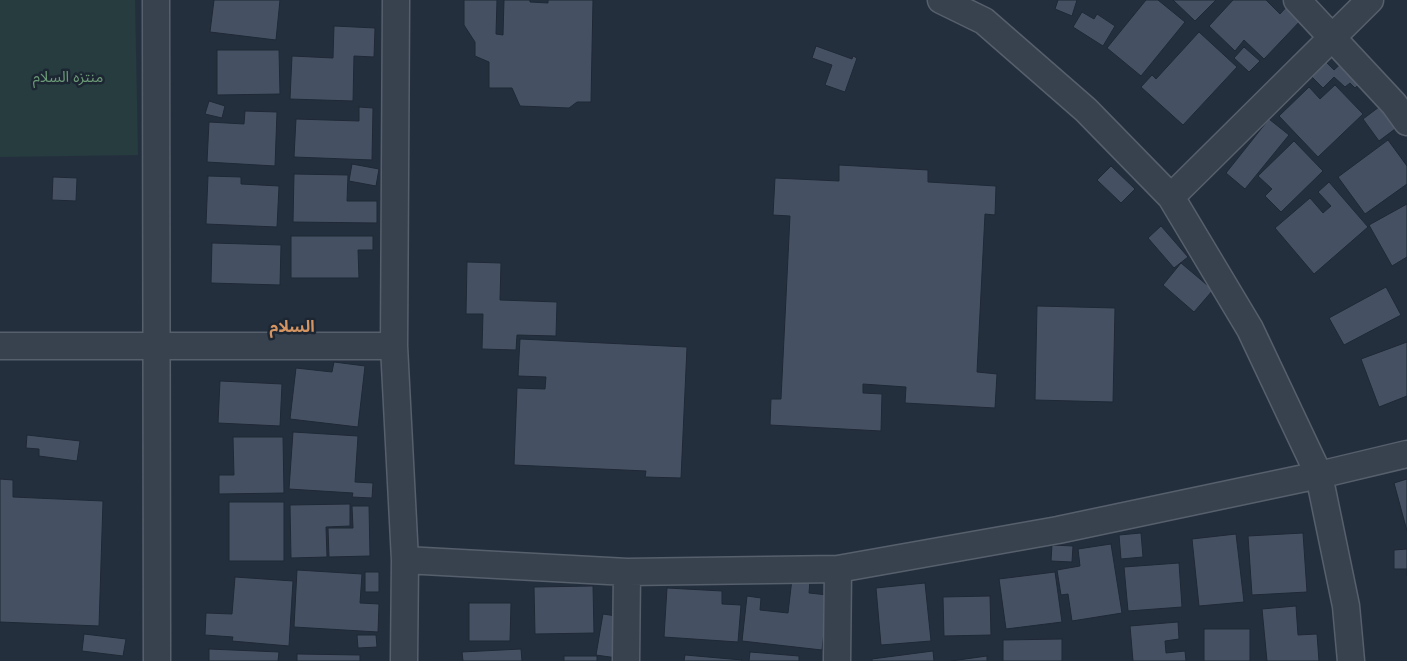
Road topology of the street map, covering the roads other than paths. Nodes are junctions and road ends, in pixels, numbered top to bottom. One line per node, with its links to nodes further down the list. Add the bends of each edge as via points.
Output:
1 (156, 0): 10 (street)
2 (396, 0): 11 (street)
3 (941, 0): 8 (street, via 984,21 1086,110)
4 (1297, 0): 6 (street)
5 (1370, 0): 6 (street)
6 (1332, 39): 7 (street); 8 (street)
7 (1407, 122)
8 (1171, 198): 13 (street, via 1250,329)
9 (0, 346): 10 (street)
10 (156, 346): 11 (street); 17 (street)
11 (394, 346): 14 (street)
12 (1407, 454): 13 (street)
13 (1318, 475): 15 (street, via 1058,530); 21 (street, via 1346,606)
14 (405, 560): 16 (street); 18 (street)
15 (838, 569): 16 (street); 20 (street)
16 (627, 572): 19 (street)
17 (156, 661)
18 (404, 661)
19 (626, 661)
20 (837, 661)
21 (1352, 661)

